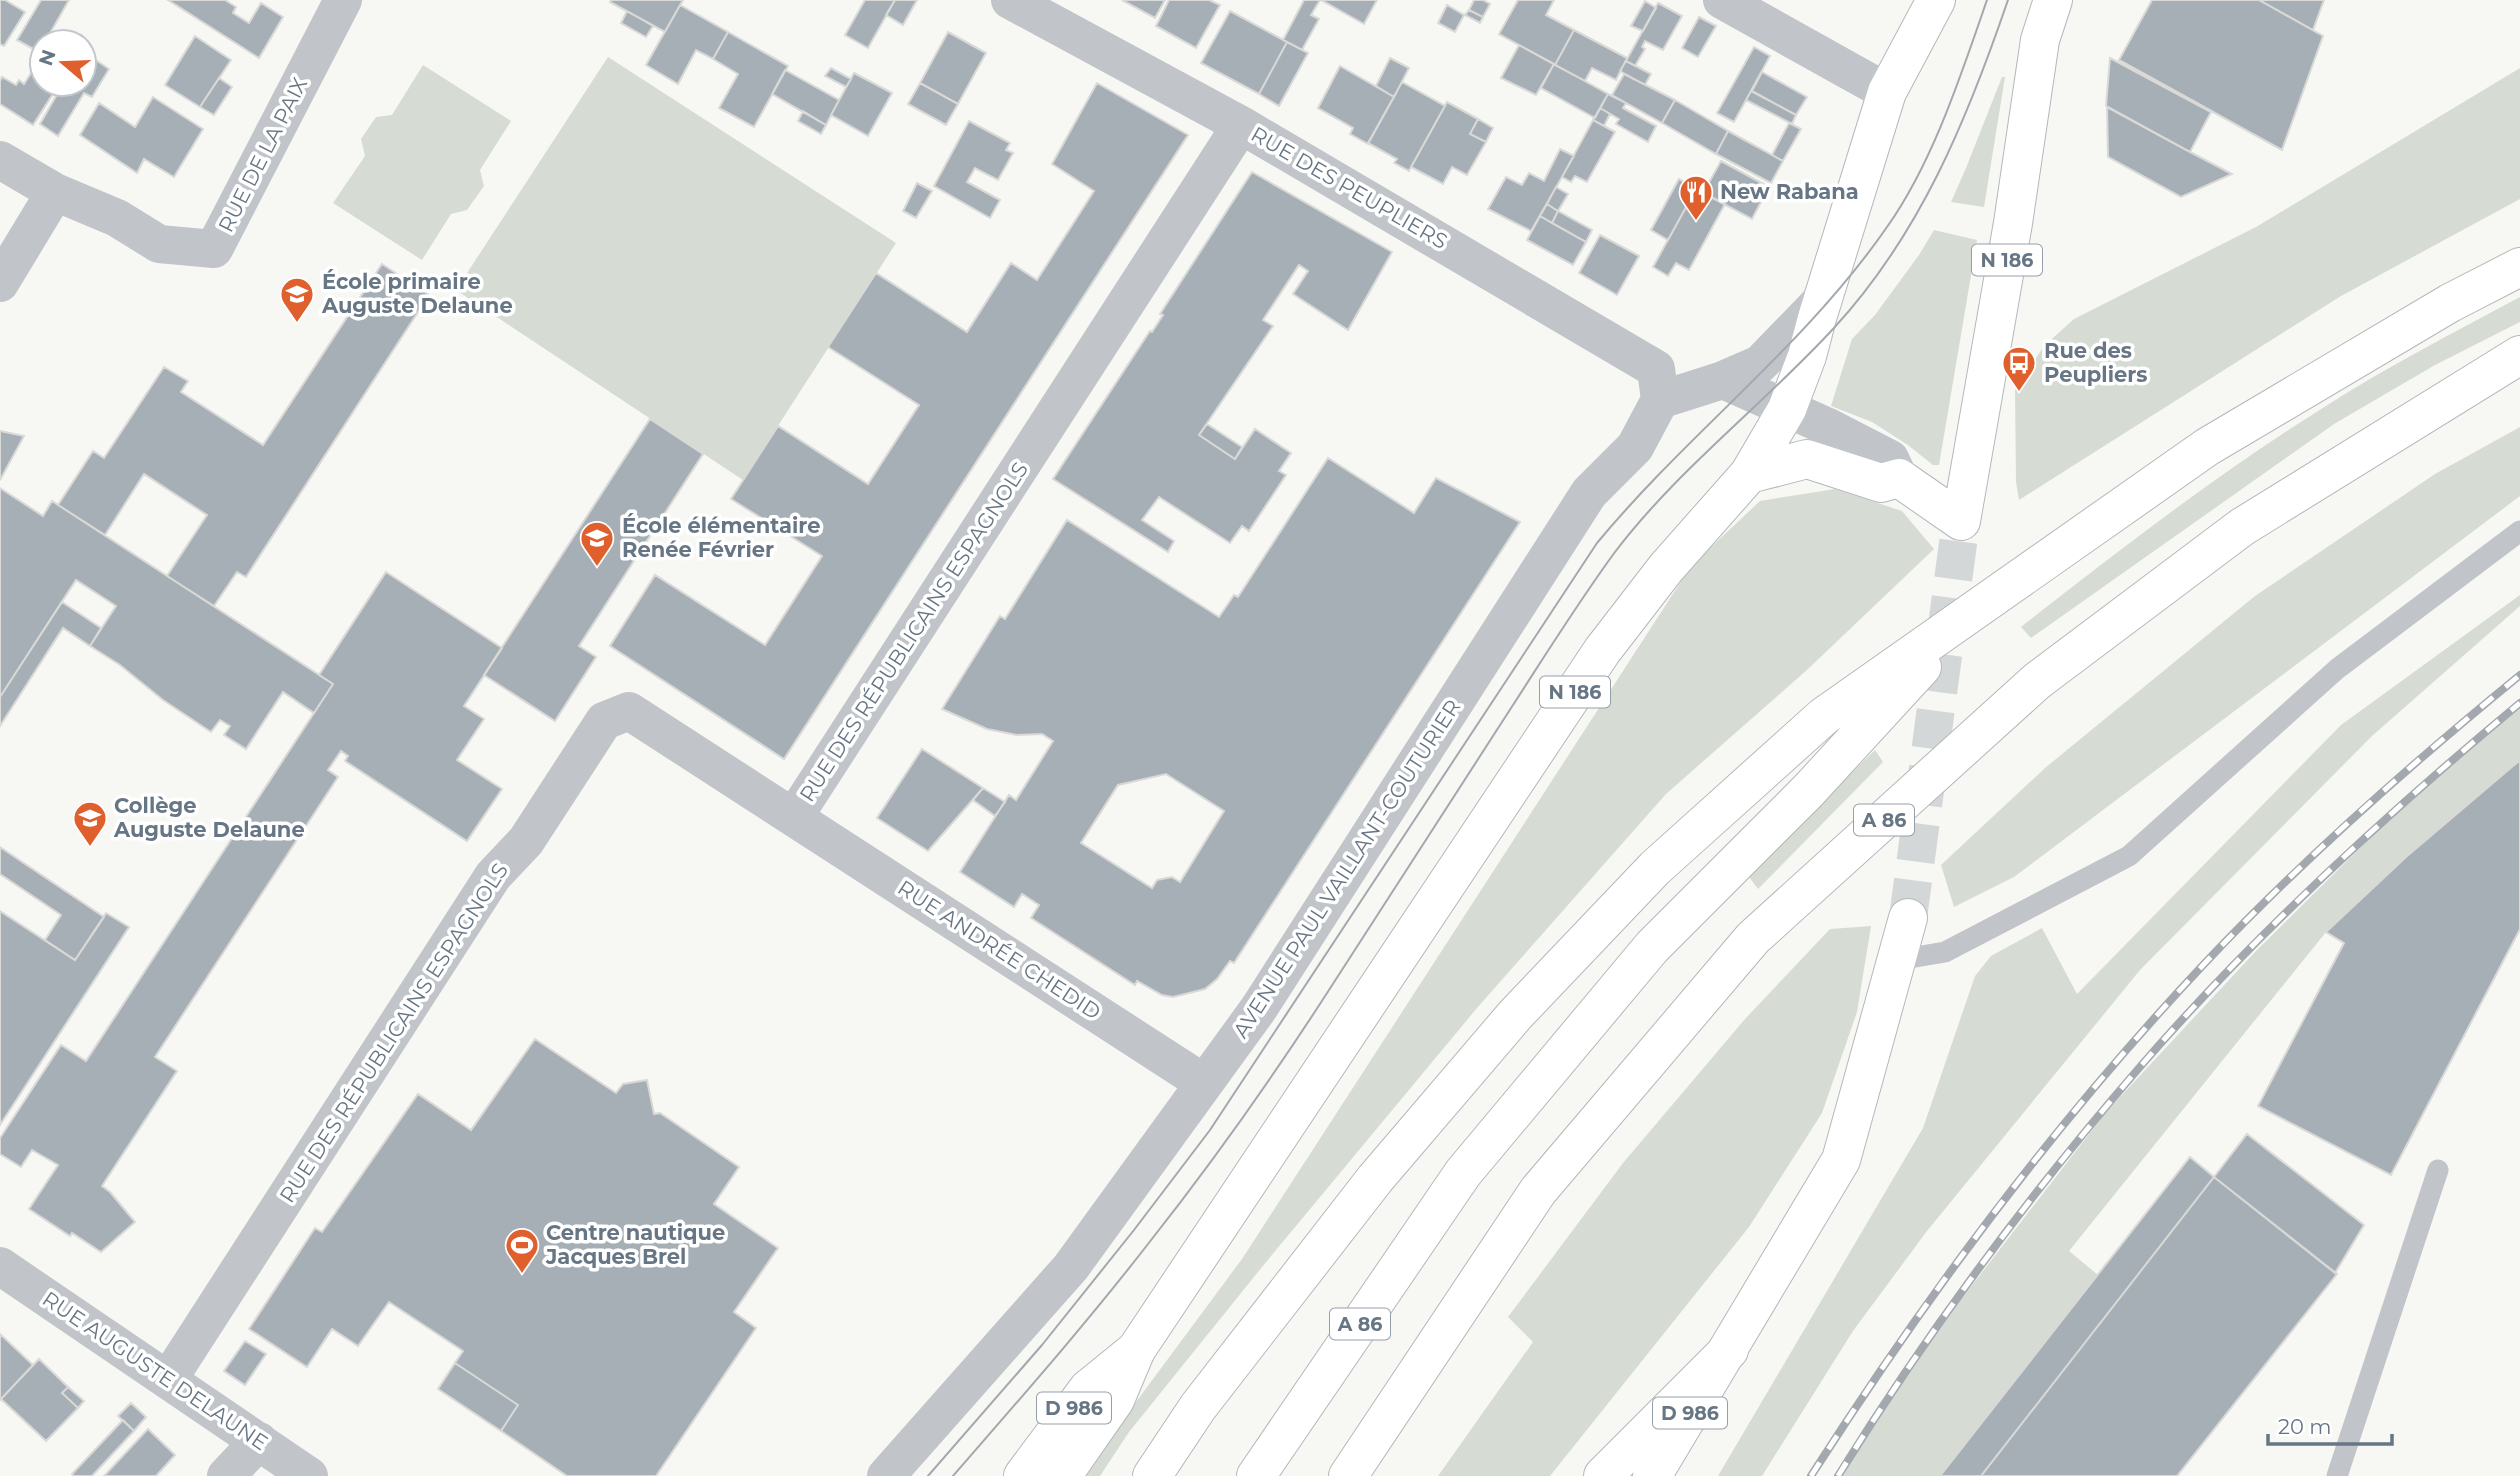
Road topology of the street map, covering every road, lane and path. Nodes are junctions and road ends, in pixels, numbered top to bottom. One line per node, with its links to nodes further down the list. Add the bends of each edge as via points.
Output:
1 (344, 0): 9 (street, RUE DE LA PAIX, via 214,250 159,244 117,218)
2 (1010, 0): 7 (street, RUE DES PEUPLIERS)
3 (1722, 0): 6 (street)
4 (1936, 0): 6 (main road, N 186)
5 (2053, 0): 18 (main road, N 186, via 2040,40 1961,521)
6 (1887, 92): 12 (main road, N 186)
7 (1241, 125): 15 (street, RUE DES PEUPLIERS, via 1656,369); 21 (street, RUE DES RÉPUBLICAINS ESPAGNOLS)
8 (0, 159): 9 (street)
9 (55, 192): 11 (street)
10 (2520, 267): 20 (main road, A 86, via 2450,303 2207,447)
11 (0, 283)
12 (1824, 298): 14 (street, via 1760,364); 16 (main road, N 186)
13 (2520, 355): 30 (main road, A 86, via 2242,527 2037,681 1753,938 1538,1191)
14 (1723, 380): 15 (street); 16 (street)
15 (1660, 400): 24 (street, AVENUE PAUL VAILLANT-COUTURIER, via 1635,447 1589,493 1259,1008)
16 (1787, 409): 17 (main road, N 186); 18 (street, via 1890,459)
17 (1749, 474): 18 (main road, via 1807,459 1881,483); 27 (main road, N 186, via 1666,568 1602,651)
18 (1899, 478)
19 (2520, 531): 23 (lane, via 2337,669 2129,856 1945,952)
20 (1971, 613): 37 (main road, via 1824,716 1655,868 1515,1015 1375,1179 1198,1408); 38 (main road, A 86, via 1809,790 1652,947 1463,1173)
21 (794, 817): 24 (street, RUE ANDRÉE CHEDID); 29 (street, RUE DES RÉPUBLICAINS ESPAGNOLS, via 629,711 604,721 526,841 493,876)
22 (1908, 918): 23 (main road)
23 (1898, 960): 28 (main road, via 1841,1160)
24 (1204, 1083): 34 (street, AVENUE PAUL VAILLANT-COUTURIER, via 1071,1267)
25 (2438, 1170): 43 (lane)
26 (0, 1266): 29 (street, RUE AUGUSTE DELAUNE)
27 (1136, 1350): 35 (main road, D 986, via 1088,1389); 36 (main road, via 1115,1400)
28 (1729, 1350): 41 (main road); 42 (main road, D 986)
29 (168, 1380): 31 (street, RUE AUGUSTE DELAUNE)
30 (1381, 1425): 39 (main road, A 86); 40 (main road)
31 (259, 1441): 32 (street); 33 (street, RUE AUGUSTE DELAUNE)
32 (226, 1476)
33 (309, 1476)
34 (886, 1476)
35 (1023, 1476)
36 (1062, 1476)
37 (1152, 1476)
38 (1256, 1476)
39 (1348, 1476)
40 (1356, 1476)
41 (1603, 1476)
42 (1652, 1476)
43 (2337, 1476)

